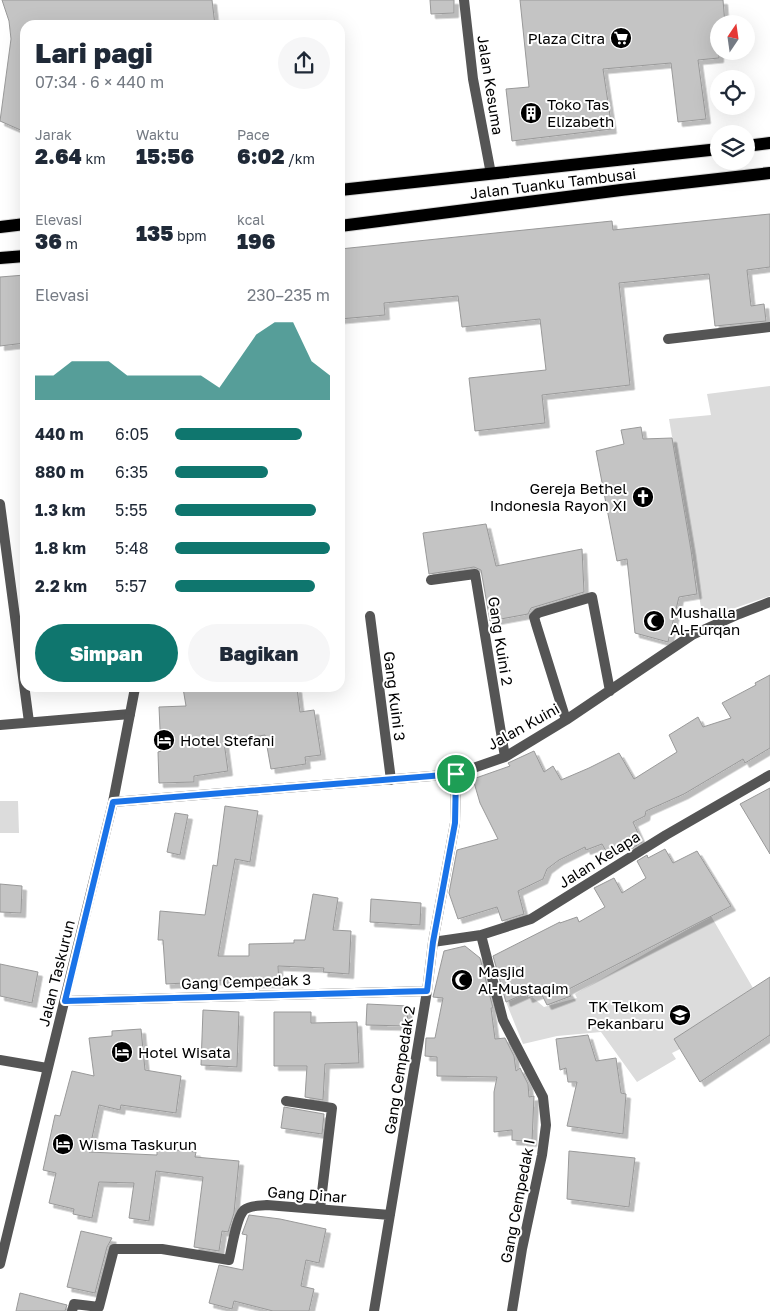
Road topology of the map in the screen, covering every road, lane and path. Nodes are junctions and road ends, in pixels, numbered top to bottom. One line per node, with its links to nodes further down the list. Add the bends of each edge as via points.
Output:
1 (464, 0): 6 (street, Jalan Kesuma)
2 (770, 143): 3 (main road)
3 (755, 145)
4 (710, 150): 6 (main road, Jalan Tuanku Tambusai)
5 (770, 173): 9 (main road, Jalan Tuanku Tambusai)
6 (491, 174): 7 (main road, Jalan Tuanku Tambusai)
7 (345, 189)
8 (20, 225): 10 (main road)
9 (345, 225)
10 (0, 227)
11 (20, 256): 12 (main road)
12 (0, 258)
13 (770, 328): 14 (street)
14 (668, 339)
15 (0, 504): 19 (street)
16 (431, 580): 27 (street, Gang Kuini 2, via 475,574)
17 (770, 602): 20 (street, Jalan Kuini, via 692,635)
18 (370, 616): 30 (street, Gang Kuini 3)
19 (20, 654)
20 (610, 691): 24 (street, Jalan Kuini); 24 (street, via 592,597 538,613 534,617)
21 (25, 692): 25 (street)
22 (134, 692): 23 (street, Jalan Taskurun)
23 (130, 714): 25 (street); 31 (street, Jalan Taskurun)
24 (566, 720): 27 (street, Jalan Kuini)
25 (29, 722): 26 (street)
26 (0, 725)
27 (505, 757): 28 (street, Jalan Kuini)
28 (456, 774): 30 (street, Jalan Kuini); 33 (street, Gang Cempedak 2, via 455,823)
29 (770, 775): 32 (street, Jalan Kelapa, via 531,919)
30 (391, 780): 31 (street, Jalan Kuini)
31 (113, 802): 35 (street, Jalan Taskurun)
32 (481, 935): 33 (street, Jalan Kelapa); 44 (street, Gang Cempedak I, via 503,1020 544,1097 546,1125 542,1156)
33 (433, 942): 34 (street, Gang Cempedak 2)
34 (427, 991): 35 (street, Gang Cempedak 3); 40 (street, Gang Cempedak 2)
35 (65, 1001): 37 (street, Jalan Taskurun)
36 (0, 1060): 37 (street)
37 (47, 1068): 41 (street, Jalan Taskurun)
38 (286, 1101): 39 (street, via 332,1108)
39 (320, 1209): 40 (street, Gang Dinar); 42 (street, Gang Dinar, via 267,1205 244,1210 229,1260 162,1249 114,1249 99,1307 74,1304)
40 (390, 1215): 43 (street, Gang Cempedak 2)
41 (0, 1264)
42 (72, 1311)
43 (374, 1311)
44 (512, 1311)

